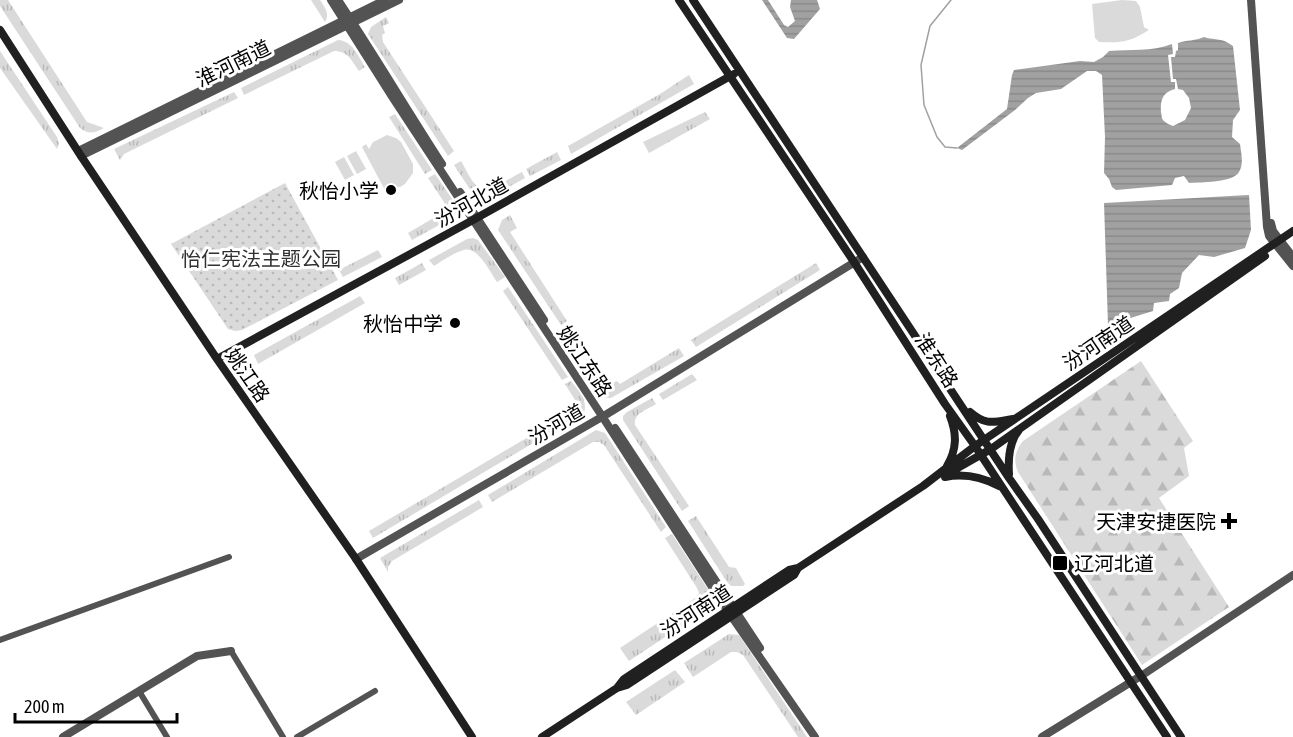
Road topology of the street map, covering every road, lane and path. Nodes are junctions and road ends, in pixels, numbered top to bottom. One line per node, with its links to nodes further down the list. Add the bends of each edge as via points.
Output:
1 (331, 0): 8 (street, 姚江东路)
2 (338, 0): 8 (street, 姚江东路)
3 (386, 0): 8 (street, 淮河南道)
4 (399, 0): 8 (street, 淮河南道)
5 (679, 0): 11 (main road, 淮东路)
6 (693, 0): 10 (main road, 淮东路)
7 (1253, 0): 16 (street, via 1272,228)
8 (349, 22): 12 (street, 淮河南道); 13 (street, 姚江东路, via 393,98)
9 (0, 30): 12 (main road, 姚江路)
10 (740, 70): 11 (main road, 汾河北道); 17 (main road, 淮东路)
11 (730, 76): 13 (main road, 汾河北道); 19 (main road, 淮东路)
12 (80, 153): 21 (main road, 姚江路)
13 (475, 219): 21 (main road, 汾河北道); 24 (street, 姚江东路)
14 (1293, 231): 16 (main road, 汾河南道)
15 (1293, 237): 16 (main road, 汾河南道)
16 (1279, 243): 18 (street); 20 (street); 25 (main road, 汾河南道)
17 (863, 257): 19 (street, 汾河道); 22 (main road, 淮东路)
18 (1293, 257)
19 (854, 262): 23 (main road, 淮东路); 24 (street, 汾河道)
20 (1293, 266)
21 (217, 359): 36 (main road, 姚江路)
22 (960, 402): 25 (main road, via 982,421); 26 (main road, 淮东路)
23 (945, 404): 27 (main road, 淮东路); 30 (main road, via 956,440)
24 (604, 415): 36 (street, 汾河道); 38 (street, 姚江东路)
25 (1020, 422): 26 (main road, 汾河南道); 28 (main road, 汾河南道); 31 (main road, via 1009,454)
26 (985, 440): 27 (main road, 汾河南道); 28 (main road, 淮东路)
27 (975, 446): 29 (main road, 淮东路); 30 (main road, 汾河南道)
28 (990, 449): 29 (main road, 汾河南道); 31 (main road, 淮东路)
29 (981, 455): 32 (main road, 汾河南道); 34 (main road, 淮东路)
30 (945, 470): 33 (main road, 汾河南道)
31 (1009, 478): 41 (main road, 淮东路)
32 (936, 479): 33 (main road, 汾河南道); 34 (main road, via 969,476)
33 (923, 486): 38 (main road, 汾河南道, via 798,568 789,570)
34 (1001, 487): 42 (main road, 淮东路)
35 (229, 557): 39 (street)
36 (356, 559): 49 (main road, 姚江路)
37 (1293, 575): 41 (street)
38 (732, 611): 50 (main road, 汾河南道, via 624,679); 51 (street, 姚江东路)
39 (0, 640)
40 (231, 651): 43 (street, via 197,656); 47 (street)
41 (1140, 676): 42 (street); 54 (main road, 淮东路)
42 (1131, 682): 52 (street); 53 (main road, 淮东路)
43 (139, 691): 45 (street); 46 (street)
44 (375, 691): 48 (street)
45 (63, 737)
46 (167, 737)
47 (283, 737)
48 (297, 737)
49 (472, 737)
50 (542, 737)
51 (817, 737)
52 (1042, 737)
53 (1167, 737)
54 (1181, 737)

